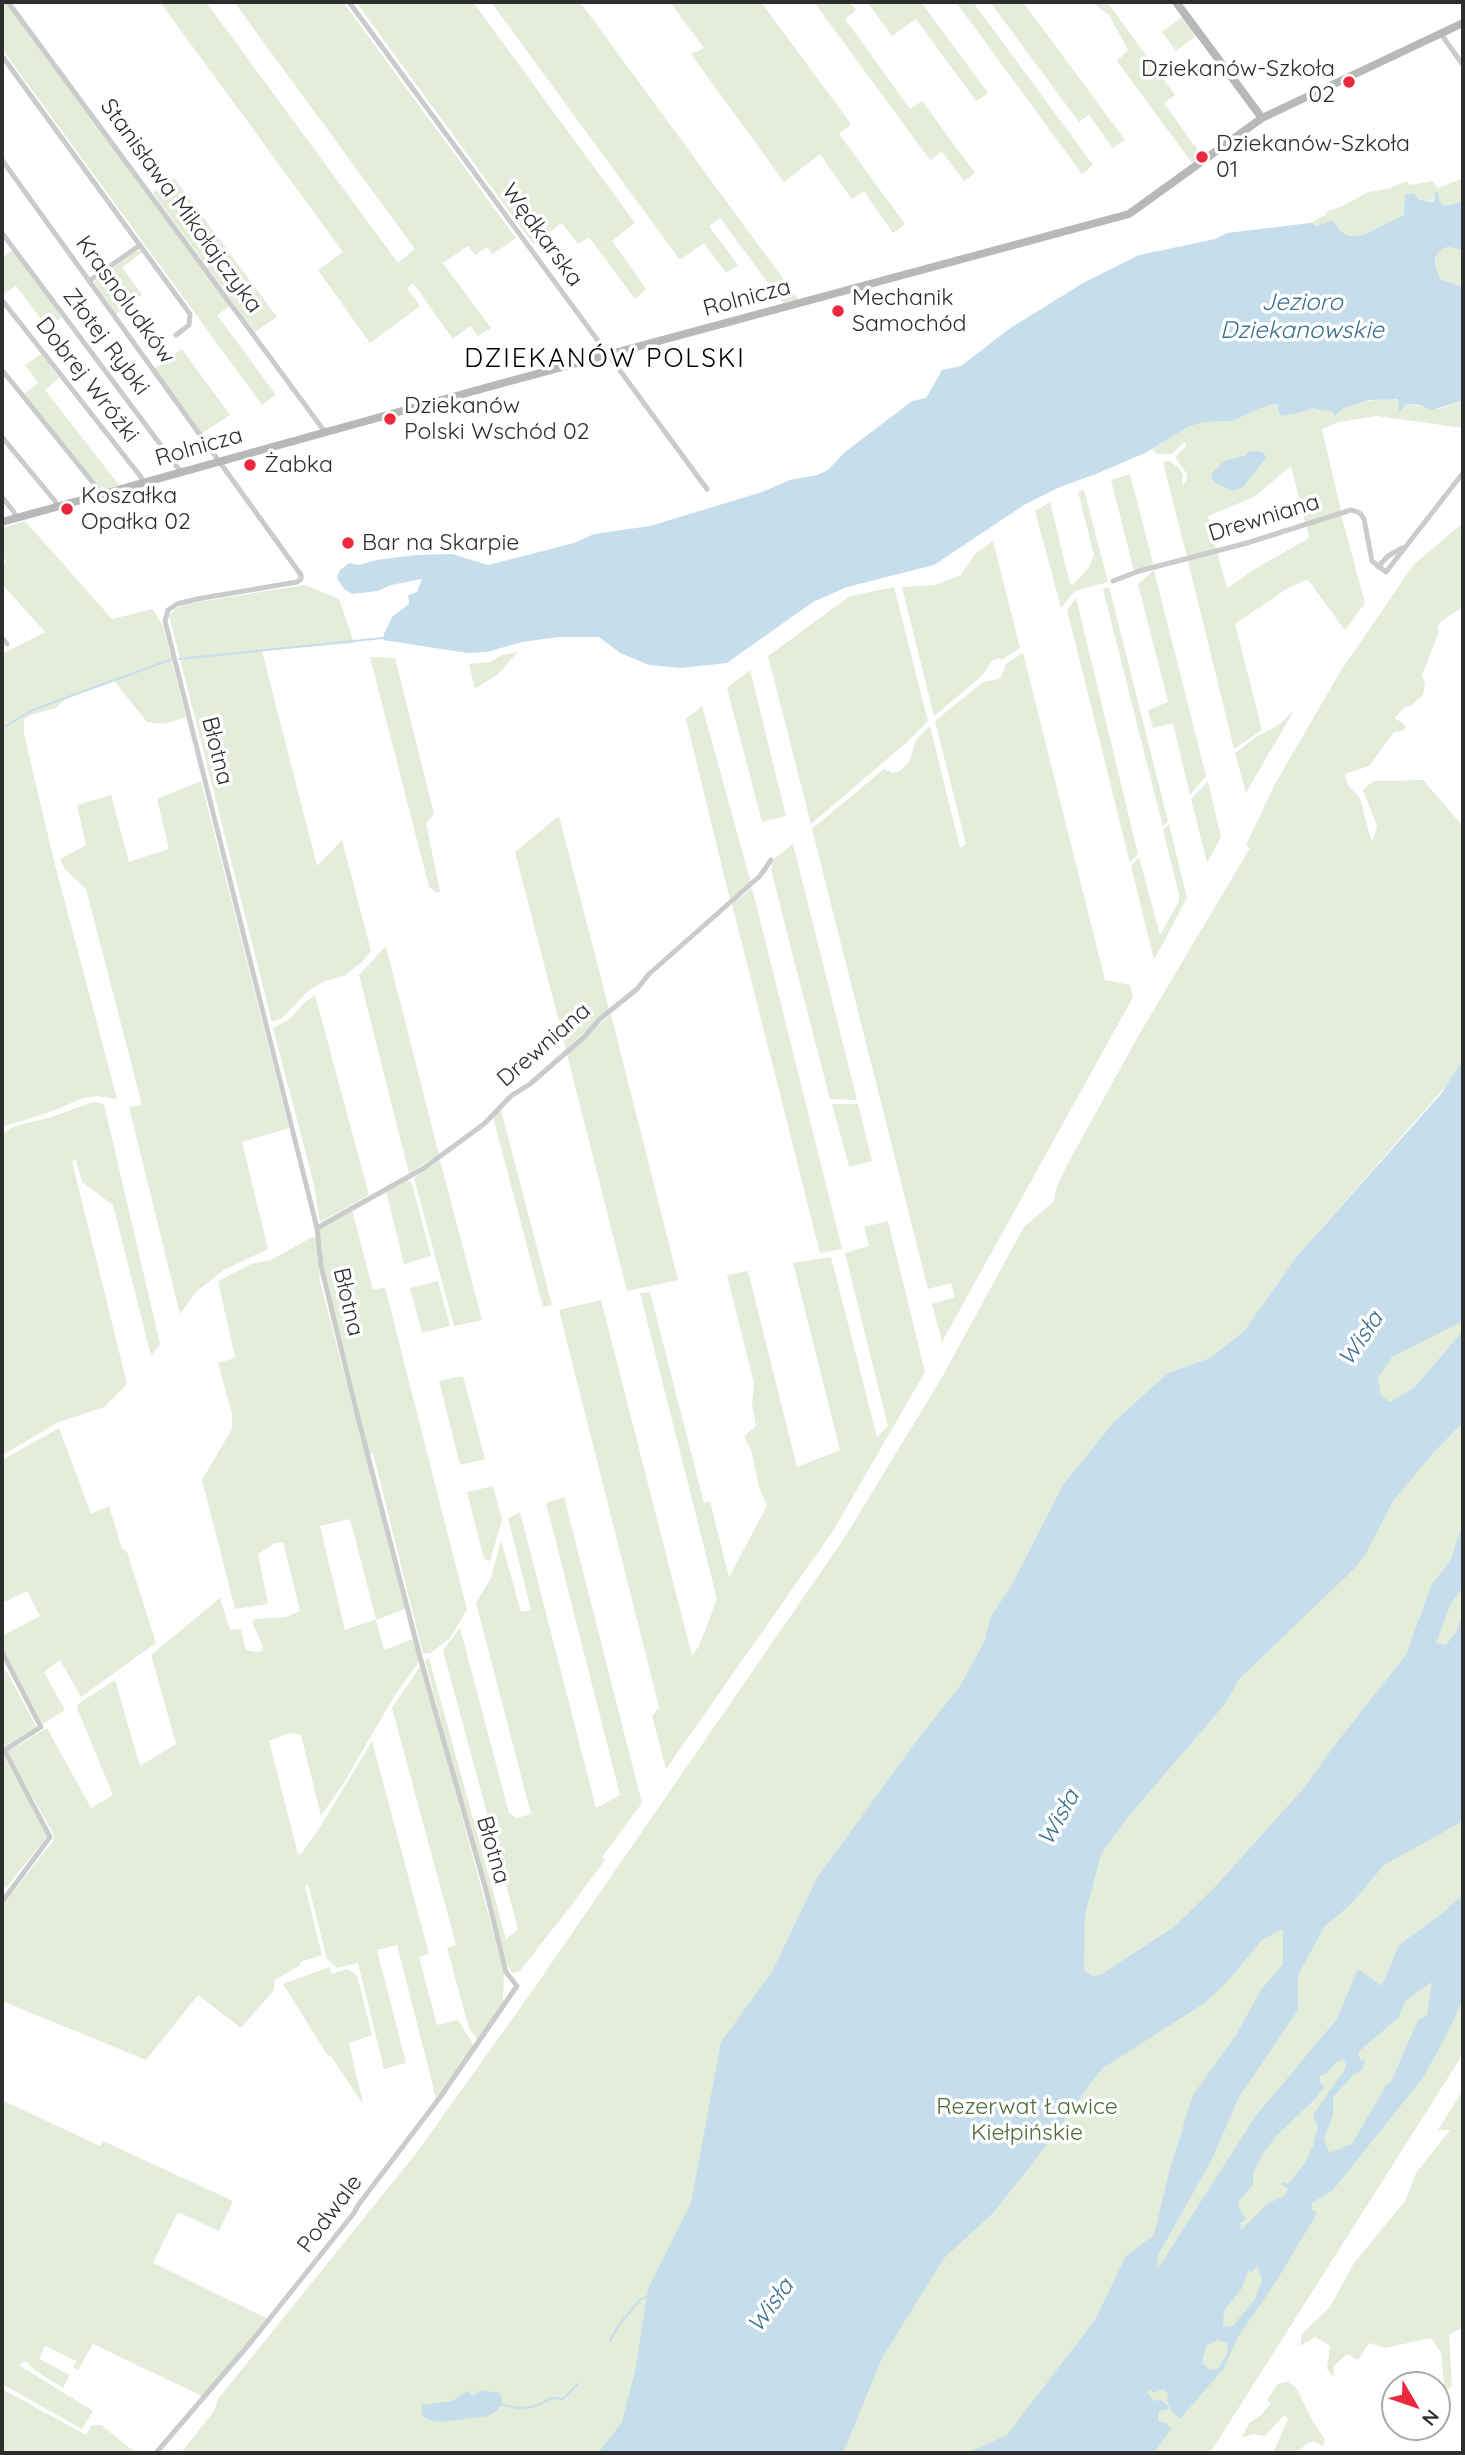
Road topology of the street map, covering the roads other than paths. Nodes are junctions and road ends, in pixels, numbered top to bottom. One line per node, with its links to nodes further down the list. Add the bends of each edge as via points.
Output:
1 (8, 2): 17 (street, Stanisława Mikołajczyka)
2 (349, 2): 15 (street, Wędkarska)
3 (1176, 2): 8 (street)
4 (1463, 23): 5 (street, Rolnicza)
5 (1441, 34): 7 (street); 8 (street, Rolnicza)
6 (2, 56): 11 (street)
7 (1463, 65)
8 (1262, 118): 15 (street, Rolnicza, via 1129,215)
9 (2, 160): 12 (street, Krasnoludków)
10 (2, 233): 20 (street, Złotej Rybki)
11 (139, 245): 12 (street); 14 (street, via 190,314 189,325)
12 (89, 281): 19 (street, Krasnoludków)
13 (2, 300): 22 (street, Dobrej Wróżki)
14 (176, 335)
15 (609, 355): 17 (street, Rolnicza); 23 (street, Wędkarska)
16 (2, 370): 24 (street)
17 (325, 432): 19 (street, Rolnicza)
18 (2, 437): 26 (street)
19 (220, 461): 20 (street, Rolnicza); 32 (street, Krasnoludków, via 301,579 177,604 168,610)
20 (181, 472): 22 (street, Rolnicza)
21 (1463, 473): 29 (street)
22 (142, 483): 24 (street, Rolnicza)
23 (707, 489)
24 (101, 495): 26 (street, Rolnicza)
25 (2, 497): 27 (street)
26 (57, 507): 27 (street, Rolnicza)
27 (16, 518): 28 (street, Rolnicza)
28 (2, 522)
29 (1405, 547): 30 (street); 30 (street, via 1385,572)
30 (1378, 567): 31 (street, Drewniana, via 1370,555 1364,519 1351,510)
31 (1113, 581)
32 (165, 621): 36 (street, Błotna)
33 (2, 638): 34 (street)
34 (7, 644)
35 (771, 860): 36 (street, Drewniana, via 760,876 637,989 476,1130 424,1168)
36 (317, 1228): 40 (street, Błotna, via 320,1266 420,1657 506,1972)
37 (2, 1652): 38 (street, via 41,1727)
38 (3, 1751): 39 (street, via 50,1837)
39 (2, 1902)
40 (517, 1986): 41 (street, Podwale, via 354,2213)
41 (156, 2453)

